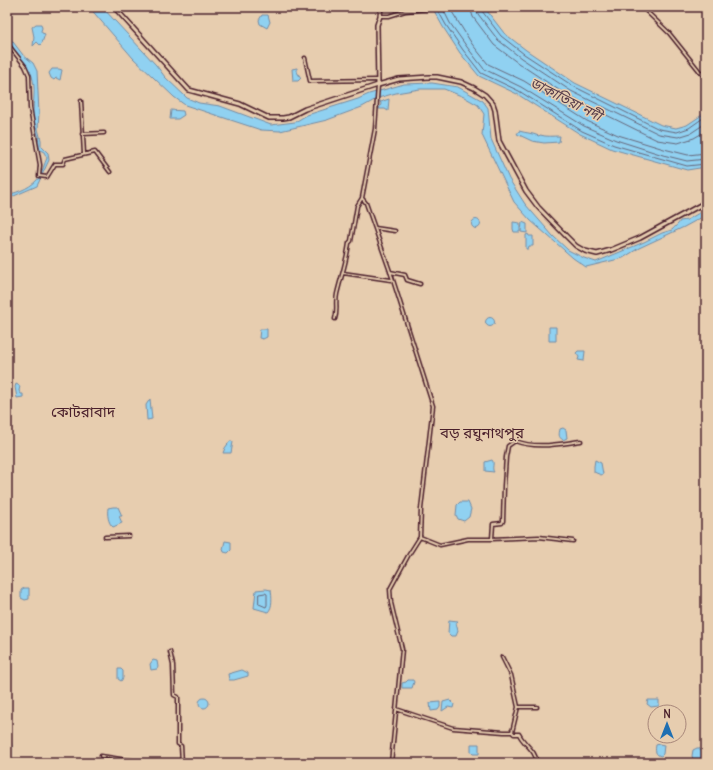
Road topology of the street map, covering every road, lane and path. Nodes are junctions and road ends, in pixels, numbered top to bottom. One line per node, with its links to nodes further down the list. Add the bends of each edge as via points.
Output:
1 (114, 7): 10 (main road, via 189,90 240,104 264,116 289,117 305,109)
2 (381, 7): 5 (main road)
3 (642, 7): 8 (street, via 669,33)
4 (426, 9): 5 (street)
5 (380, 16): 9 (main road, via 377,25)
6 (7, 43): 14 (street, via 29,75 30,108 40,165 39,176 47,177 55,164 63,164 65,159)
7 (305, 58): 9 (street, via 310,81)
8 (705, 78)
9 (378, 80): 10 (main road)
10 (378, 85): 16 (street, via 375,129); 17 (main road, via 399,79 429,77 461,82 485,95 495,110 499,141 526,191 566,236 585,251 597,254 611,250 640,238)
11 (81, 101): 13 (street)
12 (104, 133): 13 (street)
13 (82, 134): 14 (street)
14 (84, 154): 15 (street, via 95,152)
15 (110, 172)
16 (362, 198): 18 (street); 21 (street, via 357,206)
17 (706, 202)
18 (375, 228): 19 (street); 20 (street)
19 (394, 231)
20 (390, 272): 22 (street); 23 (street, via 405,274 407,280)
21 (343, 273): 22 (street); 24 (street)
22 (392, 280): 28 (street, via 433,406)
23 (420, 284)
24 (334, 319)
25 (581, 441): 29 (street, via 543,446 526,445 515,441 508,446 504,518 502,523 493,524)
26 (129, 536): 27 (street)
27 (105, 537)
28 (420, 537): 29 (street, via 440,545); 35 (street, via 390,589 402,649)
29 (492, 538): 30 (street, via 539,537)
30 (573, 541)
31 (170, 652): 38 (street, via 174,695 178,697 178,744 181,746)
32 (502, 657): 33 (street, via 511,675)
33 (518, 707): 34 (street); 36 (street)
34 (537, 707)
35 (396, 709): 36 (street, via 453,728); 39 (street)
36 (512, 732): 40 (street, via 519,734 532,749)
37 (101, 756): 38 (street, via 132,761)
38 (182, 763)
39 (391, 763)
40 (537, 763)

